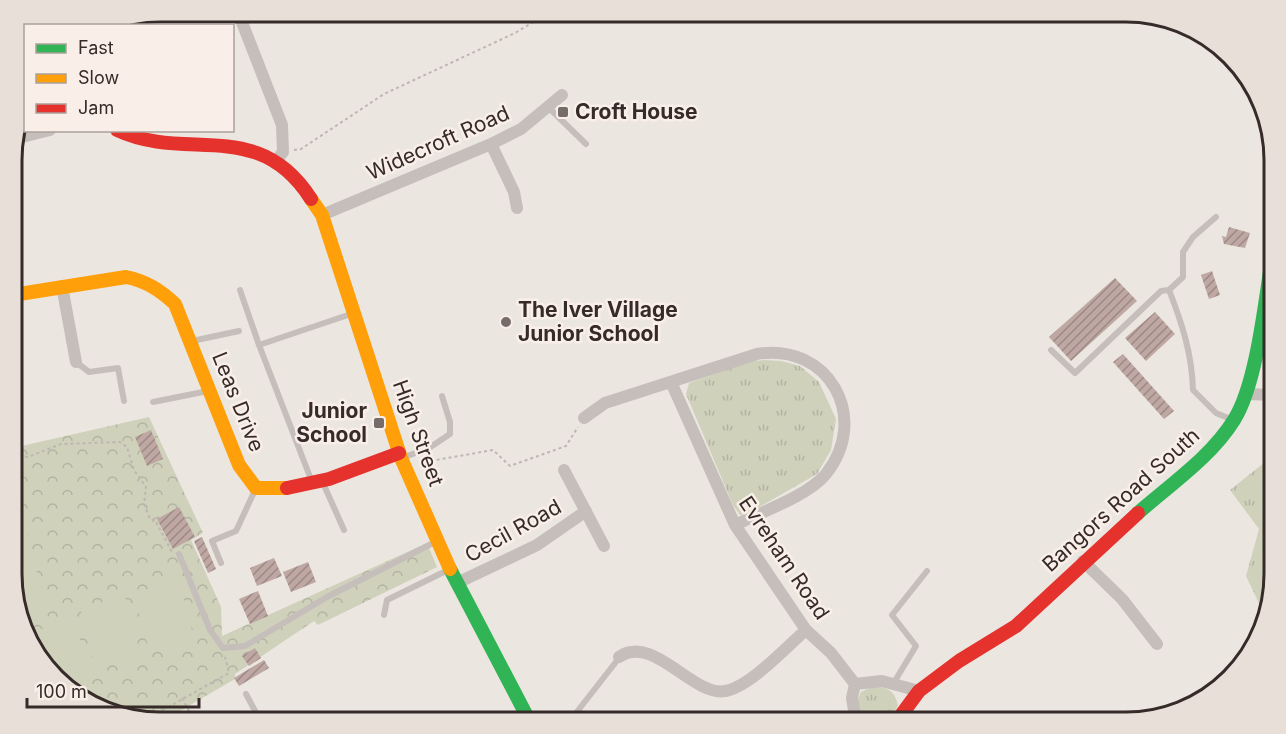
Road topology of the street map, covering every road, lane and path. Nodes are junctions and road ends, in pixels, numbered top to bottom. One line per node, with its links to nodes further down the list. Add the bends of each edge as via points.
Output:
1 (242, 23): 11 (street, via 282,125 283,152)
2 (532, 23): 10 (path, via 384,94)
3 (562, 95): 4 (street, Widecroft Road)
4 (549, 107): 8 (street, Widecroft Road, via 521,129); 9 (lane)
5 (42, 132): 7 (street)
6 (121, 132): 11 (street, High Street, via 158,142 221,144 257,150)
7 (25, 136)
8 (491, 144): 12 (street); 13 (street, Widecroft Road)
9 (586, 144)
10 (301, 149)
11 (276, 160): 13 (street, High Street, via 304,184)
12 (518, 208)
13 (322, 214): 20 (street, High Street)
14 (1216, 218): 17 (lane, via 1193,237 1183,252 1183,277)
15 (62, 286): 18 (street, Leas Drive); 22 (street, Leas Drive, via 126,277 141,279 156,286 175,304); 25 (street)
16 (240, 290): 23 (lane)
17 (1169, 290): 24 (lane, via 1161,291 1075,373); 34 (lane, via 1185,334 1193,390 1216,413)
18 (22, 293)
19 (1263, 306): 28 (street, Bangors Road South)
20 (354, 312): 23 (lane); 36 (street, High Street)
21 (239, 331): 22 (lane)
22 (191, 341): 27 (street, Leas Drive)
23 (259, 345): 40 (lane)
24 (1051, 350)
25 (76, 362): 31 (lane, via 89,372 118,368)
26 (671, 382): 33 (street, via 605,403); 43 (street, Evreham Road); 43 (street, via 757,354 780,352 812,363 833,384 842,403 845,417 841,446 826,474 792,497)
27 (209, 391): 32 (lane); 41 (street, Leas Drive, via 239,465)
28 (1247, 394): 29 (street); 34 (street, Bangors Road South)
29 (1263, 395)
30 (442, 396): 36 (lane, via 450,434 429,448)
31 (124, 401)
32 (153, 402)
33 (584, 418)
34 (1234, 420): 49 (street, Bangors Road South, via 1214,446)
35 (574, 435): 38 (path, via 566,446 510,466 493,450)
36 (400, 456): 40 (street); 45 (street, High Street)
37 (22, 457): 47 (path, via 62,444 120,442 127,447 134,470 146,487 144,504 150,519 155,520)
38 (419, 463)
39 (564, 470): 42 (street)
40 (318, 484): 41 (street, via 279,490); 44 (lane)
41 (256, 488): 50 (lane, via 236,531 212,541)
42 (586, 512): 46 (street); 53 (street, Cecil Road, via 537,545)
43 (735, 525): 55 (street, Evreham Road)
44 (344, 530)
45 (438, 541): 51 (street, High Street); 57 (lane, via 327,597 245,646)
46 (604, 546)
47 (171, 552)
48 (179, 554): 57 (lane, via 210,630)
49 (1083, 561): 56 (street, via 1122,599); 61 (street, Bangors Road South, via 1016,626)
50 (221, 563)
51 (450, 569): 53 (street, High Street); 54 (lane, via 387,600)
52 (927, 571): 60 (lane, via 892,615 916,646)
53 (457, 583): 69 (street, High Street)
54 (384, 615)
55 (806, 630): 58 (street, via 758,672 723,692 701,686 661,658 633,653); 59 (street, Evreham Road)
56 (1157, 644)
57 (223, 648): 63 (path, via 229,673)
58 (619, 657): 70 (lane)
59 (855, 684): 60 (street); 64 (street)
60 (893, 684): 61 (street)
61 (919, 691): 65 (street, Bangors Road South)
62 (246, 694): 68 (lane)
63 (182, 698): 66 (path); 67 (path)
64 (854, 711)
65 (904, 711)
66 (158, 712)
67 (190, 712)
68 (256, 712)
69 (525, 712)
70 (577, 712)

